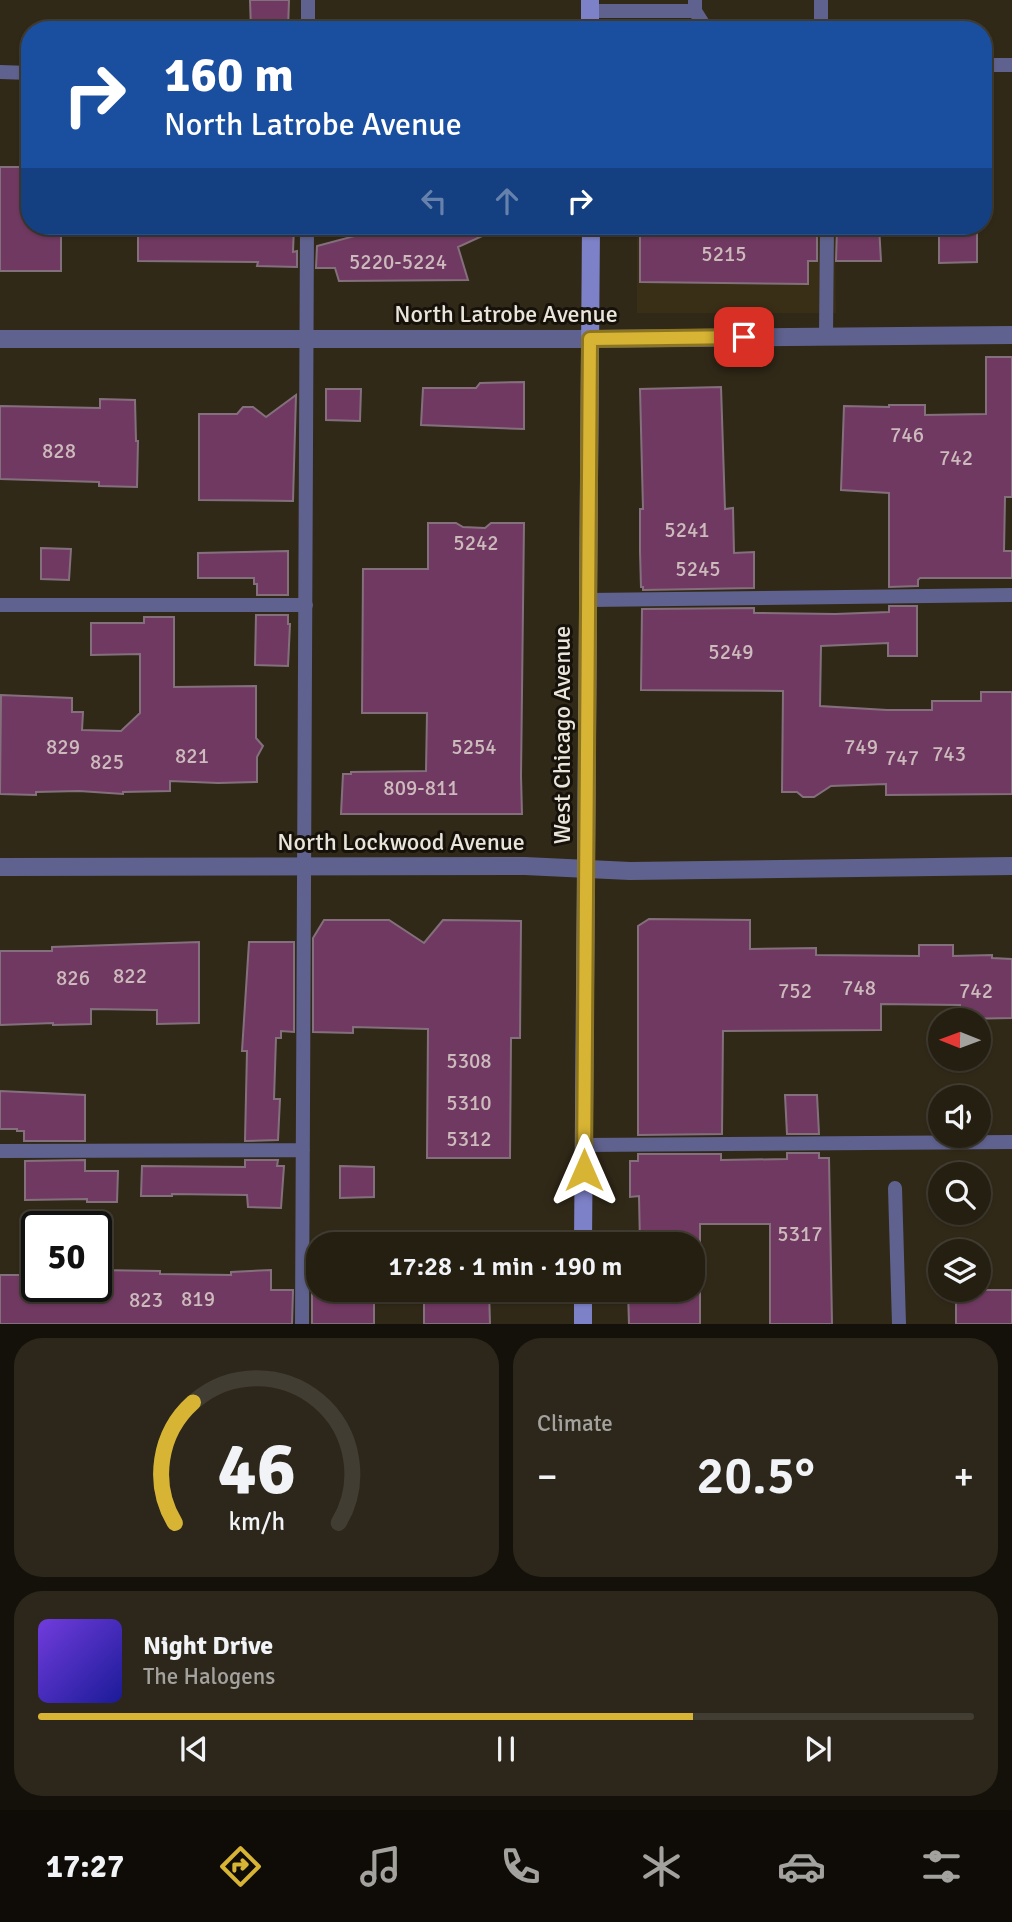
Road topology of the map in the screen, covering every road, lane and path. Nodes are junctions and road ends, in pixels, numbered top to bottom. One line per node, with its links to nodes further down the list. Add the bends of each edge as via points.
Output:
1 (308, 0): 5 (lane)
2 (821, 0): 7 (lane)
3 (590, 5): 4 (lane)
4 (695, 5): 6 (lane)
5 (308, 21)
6 (703, 21)
7 (821, 21)
8 (992, 65): 9 (lane)
9 (1012, 65)
10 (0, 72): 11 (lane)
11 (21, 73)
12 (307, 235): 18 (lane)
13 (591, 235): 19 (main road, West Chicago Avenue)
14 (827, 235): 16 (lane)
15 (1012, 335): 16 (street, North Latrobe Avenue)
16 (826, 337): 19 (street, North Latrobe Avenue)
17 (0, 339): 18 (street, North Latrobe Avenue)
18 (307, 339): 19 (street, North Latrobe Avenue); 23 (lane)
19 (590, 339): 21 (main road, West Chicago Avenue)
20 (1012, 595): 21 (lane)
21 (588, 600): 27 (main road, West Chicago Avenue)
22 (0, 605): 23 (lane)
23 (306, 605): 26 (lane)
24 (1012, 866): 27 (street, North Lockwood Avenue)
25 (0, 867): 26 (street, North Lockwood Avenue)
26 (305, 867): 27 (street, North Lockwood Avenue); 30 (lane)
27 (586, 868): 29 (main road, West Chicago Avenue)
28 (1012, 1142): 29 (lane)
29 (584, 1145): 33 (main road, West Chicago Avenue)
30 (303, 1150): 31 (lane); 35 (lane)
31 (0, 1151)
32 (895, 1188): 37 (lane)
33 (583, 1232)
34 (583, 1302): 36 (main road)
35 (302, 1324)
36 (583, 1324)
37 (899, 1324)

